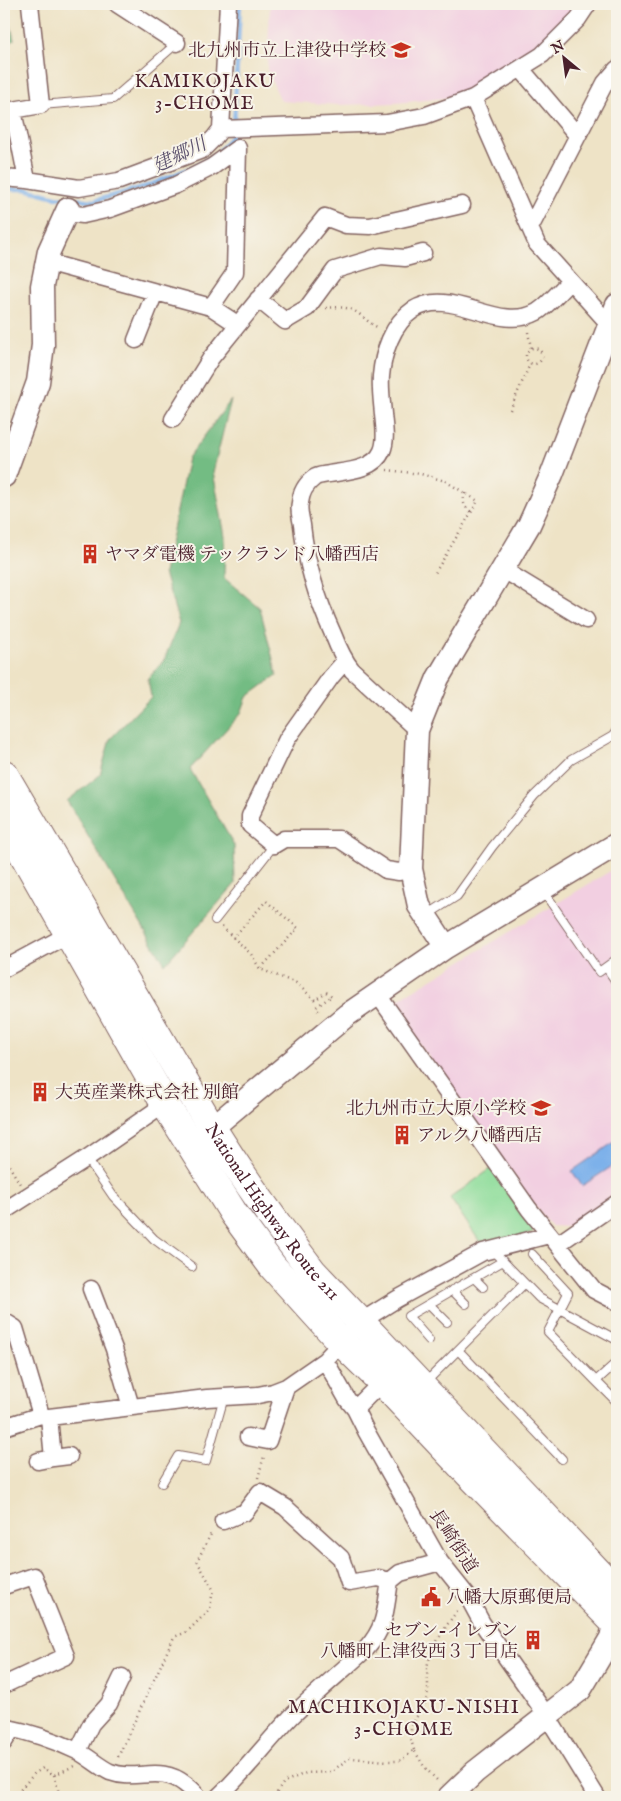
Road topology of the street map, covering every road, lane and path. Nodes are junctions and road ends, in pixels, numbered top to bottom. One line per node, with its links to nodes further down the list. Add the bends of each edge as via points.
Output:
1 (30, 4): 9 (street)
2 (117, 4): 5 (street)
3 (228, 4): 10 (street)
4 (588, 4): 6 (street, via 578,19 542,55)
5 (177, 43): 9 (lane, via 113,99)
6 (521, 68): 8 (street); 11 (street)
7 (617, 69): 11 (street, via 605,83)
8 (473, 98): 10 (street, via 424,116 387,123); 18 (street)
9 (41, 105): 15 (street, via 13,110)
10 (222, 129): 12 (street)
11 (577, 135): 18 (street)
12 (202, 151): 13 (street); 16 (street)
13 (212, 167): 16 (street, via 176,185 110,209 83,214); 24 (street, via 238,148 235,272)
14 (4, 178): 15 (street)
15 (27, 180): 16 (street)
16 (72, 202): 20 (street, via 48,251)
17 (462, 205): 23 (street, via 370,226 346,225 325,217)
18 (530, 228): 21 (street, via 537,244)
19 (423, 253): 25 (street, via 405,258 381,256 336,270)
20 (46, 262): 22 (street); 34 (street, via 42,286 43,345 38,382)
21 (570, 281): 26 (street); 28 (street, via 538,312 516,319 454,304 427,304 412,311)
22 (155, 292): 24 (street); 29 (street)
23 (258, 299): 25 (street, via 285,321); 27 (street)
24 (211, 307): 27 (street)
25 (307, 308): 28 (path, via 346,307 369,324)
26 (614, 320): 37 (street, via 552,474 529,525)
27 (237, 324): 32 (street, via 211,358)
28 (392, 334): 33 (street, via 380,378 385,440 382,453)
29 (136, 340)
30 (530, 364): 30 (path, via 538,364 542,360 539,349 527,352 525,357); 31 (path)
31 (510, 410)
32 (173, 419)
33 (371, 464): 35 (path, via 445,481); 40 (street, via 316,476 304,487 299,504 311,578)
34 (4, 476)
35 (465, 493): 36 (path, via 464,506); 36 (path, via 478,501)
36 (471, 512): 38 (path)
37 (502, 570): 39 (street); 41 (street, via 438,678)
38 (435, 573)
39 (586, 620)
40 (345, 661): 41 (street); 46 (street, via 287,740 250,816 250,825)
41 (417, 730): 47 (street)
42 (617, 730): 49 (lane, via 613,736 571,760 534,796 492,847 458,896)
43 (4, 774): 62 (highway, National Highway Route 211)
44 (4, 820): 51 (highway, National Highway Route 211)
45 (617, 844): 48 (street)
46 (274, 845): 47 (street, via 284,839 339,839 386,870 400,872); 50 (lane)
47 (411, 869): 49 (street, via 419,906)
48 (542, 890): 53 (street); 55 (lane, via 599,972)
49 (425, 916): 53 (street)
50 (215, 920): 52 (path)
51 (69, 934): 56 (street); 61 (highway, National Highway Route 211)
52 (233, 938): 57 (path, via 251,954); 57 (path, via 266,901 298,928)
53 (446, 947): 60 (street)
54 (617, 959): 55 (lane)
55 (606, 967): 58 (lane)
56 (4, 969)
57 (260, 969): 59 (path, via 296,983 315,1000)
58 (617, 983)
59 (326, 992)
60 (378, 995): 62 (street, via 346,1015); 68 (street)
61 (166, 1104): 62 (highway, National Highway Route 211); 64 (street)
62 (201, 1136): 81 (highway, National Highway Route 211, via 245,1180 313,1272); 87 (highway, National Highway Route 211, via 234,1214)
63 (4, 1157): 65 (path)
64 (87, 1158): 65 (street); 71 (lane, via 113,1196 154,1239)
65 (27, 1196): 67 (street)
66 (617, 1203): 68 (street)
67 (4, 1211)
68 (554, 1240): 70 (street); 77 (street, via 594,1290)
69 (532, 1254): 80 (lane, via 568,1293)
70 (497, 1255): 72 (lane); 73 (lane); 81 (street, via 483,1252)
71 (192, 1267)
72 (474, 1278): 74 (lane); 76 (lane)
73 (524, 1284): 80 (lane, via 539,1298); 86 (lane)
74 (483, 1287)
75 (92, 1289): 95 (street)
76 (452, 1290): 78 (lane); 79 (lane)
77 (617, 1302)
78 (429, 1304): 82 (lane); 84 (lane, via 408,1316)
79 (466, 1304)
80 (560, 1309): 85 (lane); 89 (lane, via 548,1332)
81 (360, 1322): 87 (street); 91 (highway, National Highway Route 211)
82 (447, 1322)
83 (4, 1325): 97 (street, via 7,1323 15,1328)
84 (429, 1340)
85 (617, 1340)
86 (458, 1350): 91 (lane); 102 (lane)
87 (333, 1351): 90 (highway, National Highway Route 211); 92 (street); 96 (street, 長崎街道, via 347,1399)
88 (617, 1362): 89 (lane)
89 (596, 1380): 94 (lane)
90 (382, 1382): 96 (street); 111 (highway, National Highway Route 211, via 476,1481)
91 (422, 1386): 109 (highway, National Highway Route 211)
92 (286, 1387): 93 (street, via 258,1395); 100 (street)
93 (224, 1397): 95 (street); 103 (lane, via 206,1462 178,1456)
94 (617, 1402)
95 (131, 1406): 97 (street)
96 (355, 1410): 106 (street, 長崎街道)
97 (45, 1416): 98 (street); 101 (street)
98 (4, 1427)
99 (248, 1437): 100 (street)
100 (268, 1441): 104 (path, via 256,1484)
101 (53, 1458)
102 (562, 1459)
103 (162, 1483)
104 (260, 1492): 105 (street, via 245,1512); 107 (street, via 285,1507 341,1558 349,1583 378,1578)
105 (223, 1521): 118 (path, via 216,1524 197,1561 213,1589 210,1609 187,1632 174,1637)
106 (440, 1562): 107 (street, via 400,1573); 110 (street, 長崎街道)
107 (390, 1581): 125 (street, via 385,1620 377,1636 295,1714)
108 (4, 1586): 113 (street, via 34,1576 66,1656)
109 (617, 1592)
110 (468, 1597): 114 (street, 長崎街道, via 482,1623); 116 (path, via 448,1622 427,1667 429,1688 426,1701 414,1719 410,1736)
111 (616, 1619): 114 (street, via 611,1638 580,1690)
112 (122, 1677): 117 (street, via 109,1704 91,1724)
113 (4, 1685)
114 (547, 1716): 120 (street, 長崎街道); 121 (street)
115 (7, 1733): 117 (street, via 49,1739)
116 (414, 1750): 121 (path); 126 (path, via 401,1760 349,1758 331,1772 306,1773 284,1782)
117 (84, 1755): 118 (street); 119 (path)
118 (111, 1772): 124 (street, via 138,1775 162,1772 178,1778)
119 (54, 1775): 122 (path, via 43,1768); 123 (path)
120 (589, 1794)
121 (450, 1795)
122 (14, 1797)
123 (60, 1797)
124 (198, 1797)
125 (218, 1797)
126 (274, 1797)

